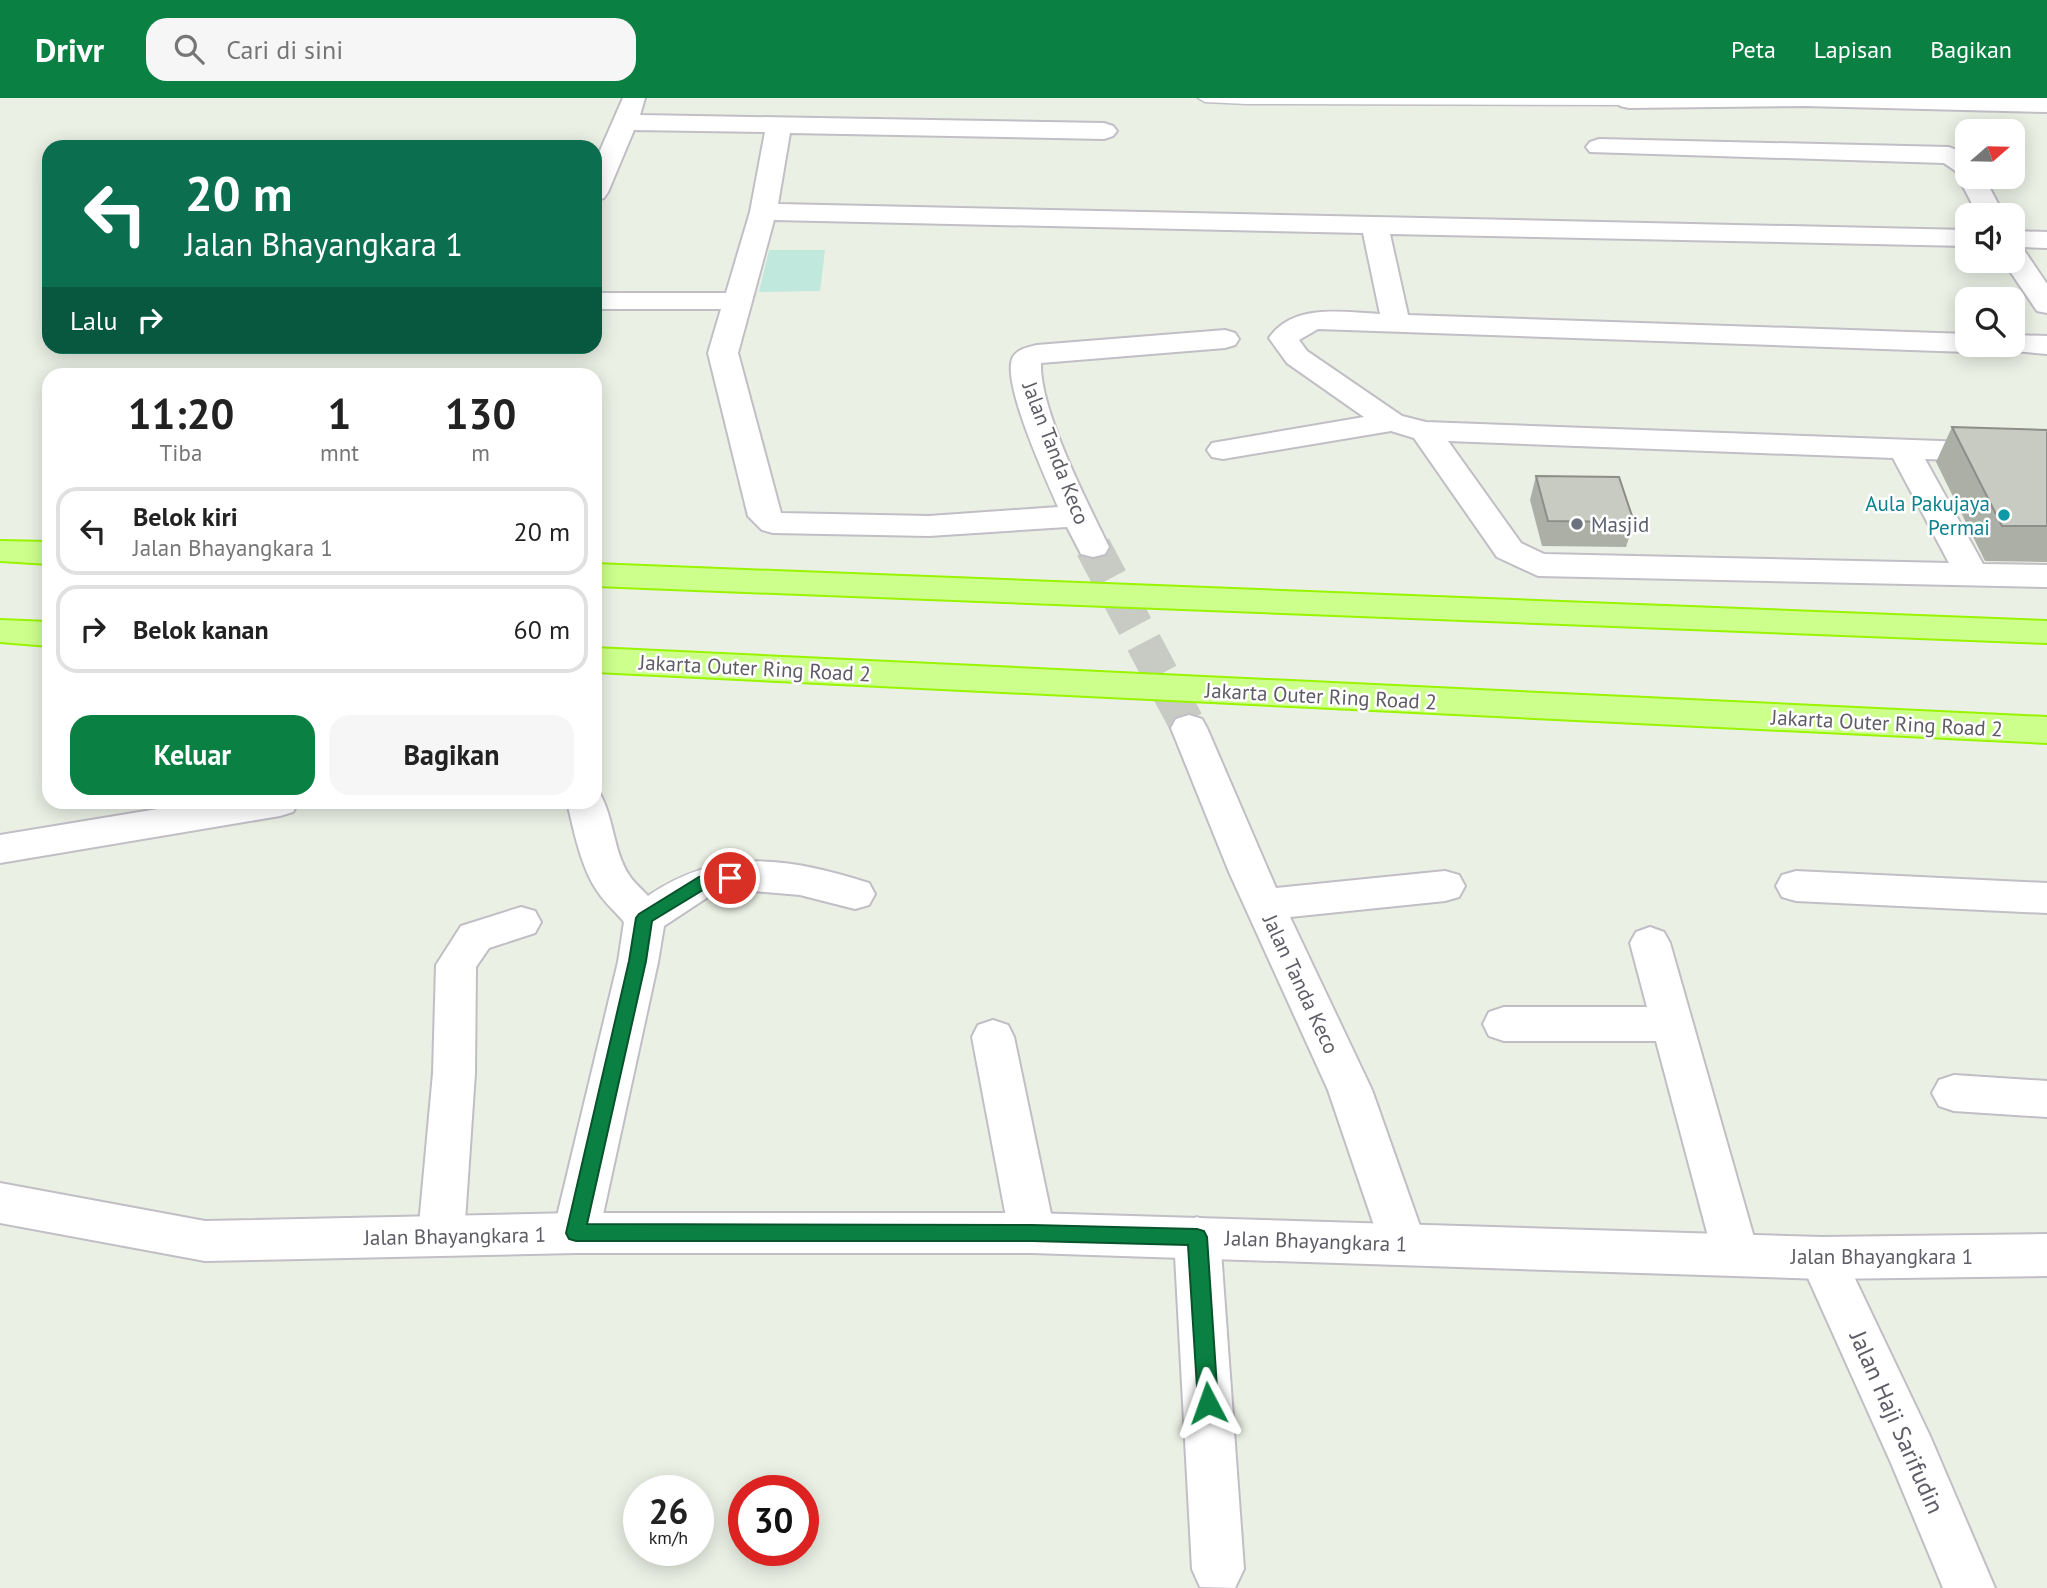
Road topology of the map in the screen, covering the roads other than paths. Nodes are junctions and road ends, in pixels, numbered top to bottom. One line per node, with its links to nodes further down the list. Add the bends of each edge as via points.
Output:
1 (635, 98): 9 (street)
2 (1205, 98): 5 (lane)
3 (1628, 99): 4 (street); 6 (lane)
4 (1805, 99): 7 (street)
5 (1386, 100): 6 (lane)
6 (1515, 100)
7 (2001, 102): 8 (street)
8 (2047, 105)
9 (625, 122): 10 (street); 14 (street)
10 (779, 124): 11 (street); 15 (street)
11 (1104, 131)
12 (1600, 147): 13 (street)
13 (1955, 158)
14 (602, 176)
15 (763, 212): 16 (street); 22 (street)
16 (1374, 224): 17 (street); 24 (street)
17 (1955, 238)
18 (2025, 239): 19 (street)
19 (2047, 240)
20 (2025, 272): 23 (street)
21 (602, 301): 22 (street)
22 (736, 301): 34 (street, via 723,353 768,520 929,526)
23 (2047, 305)
24 (1396, 323): 26 (street); 29 (street, via 1318,320 1302,324 1283,338 1297,356)
25 (1225, 339): 34 (street, Jalan Tanda Keco, via 1037,354 1026,359 1034,408)
26 (1955, 342)
27 (2025, 344): 28 (street)
28 (2047, 345)
29 (1391, 422): 30 (street); 31 (street)
30 (1425, 431): 32 (street); 38 (street, via 1509,550 1538,565)
31 (1223, 450)
32 (1905, 450): 33 (street); 38 (street)
33 (2047, 454)
34 (1077, 516): 35 (street, Jalan Tanda Keco)
35 (1093, 547)
36 (0, 551): 37 (highway)
37 (42, 553)
38 (1971, 573): 40 (street)
39 (602, 575): 42 (highway)
40 (2047, 576)
41 (0, 631): 43 (highway)
42 (2047, 632)
43 (42, 634)
44 (602, 660): 46 (highway, Jakarta Outer Ring Road 2)
45 (1189, 728): 54 (street, Jalan Tanda Keco)
46 (2047, 730)
47 (238, 809): 49 (street)
48 (588, 809): 55 (street, via 612,882)
49 (0, 849)
50 (1445, 886): 54 (street)
51 (1796, 886): 53 (street)
52 (855, 894): 55 (street, via 818,883 755,874 705,882)
53 (2047, 898)
54 (1265, 904): 68 (street, Jalan Tanda Keco, via 1350,1090)
55 (645, 918): 64 (street)
56 (520, 922): 66 (street, via 475,937 456,965 454,1073)
57 (1650, 943): 59 (street)
58 (1504, 1024): 59 (street)
59 (1672, 1024): 69 (street)
60 (993, 1037): 65 (street)
61 (1954, 1093): 62 (street)
62 (2047, 1099)
63 (0, 1203): 66 (street, Jalan Bhayangkara 1, via 205,1241)
64 (576, 1233): 65 (street, Jalan Bhayangkara 1); 66 (street, Jalan Bhayangkara 1)
65 (1032, 1233): 67 (street, Jalan Bhayangkara 1)
66 (440, 1236)
67 (1197, 1237): 68 (street, Jalan Bhayangkara 1); 72 (street)
68 (1403, 1243): 69 (street, Jalan Bhayangkara 1)
69 (1736, 1255): 71 (street, Jalan Bhayangkara 1)
70 (2047, 1255): 71 (street, Jalan Bhayangkara 1)
71 (1822, 1258): 73 (street, Jalan Haji Sarifudin)
72 (1218, 1569)
73 (1969, 1588)

